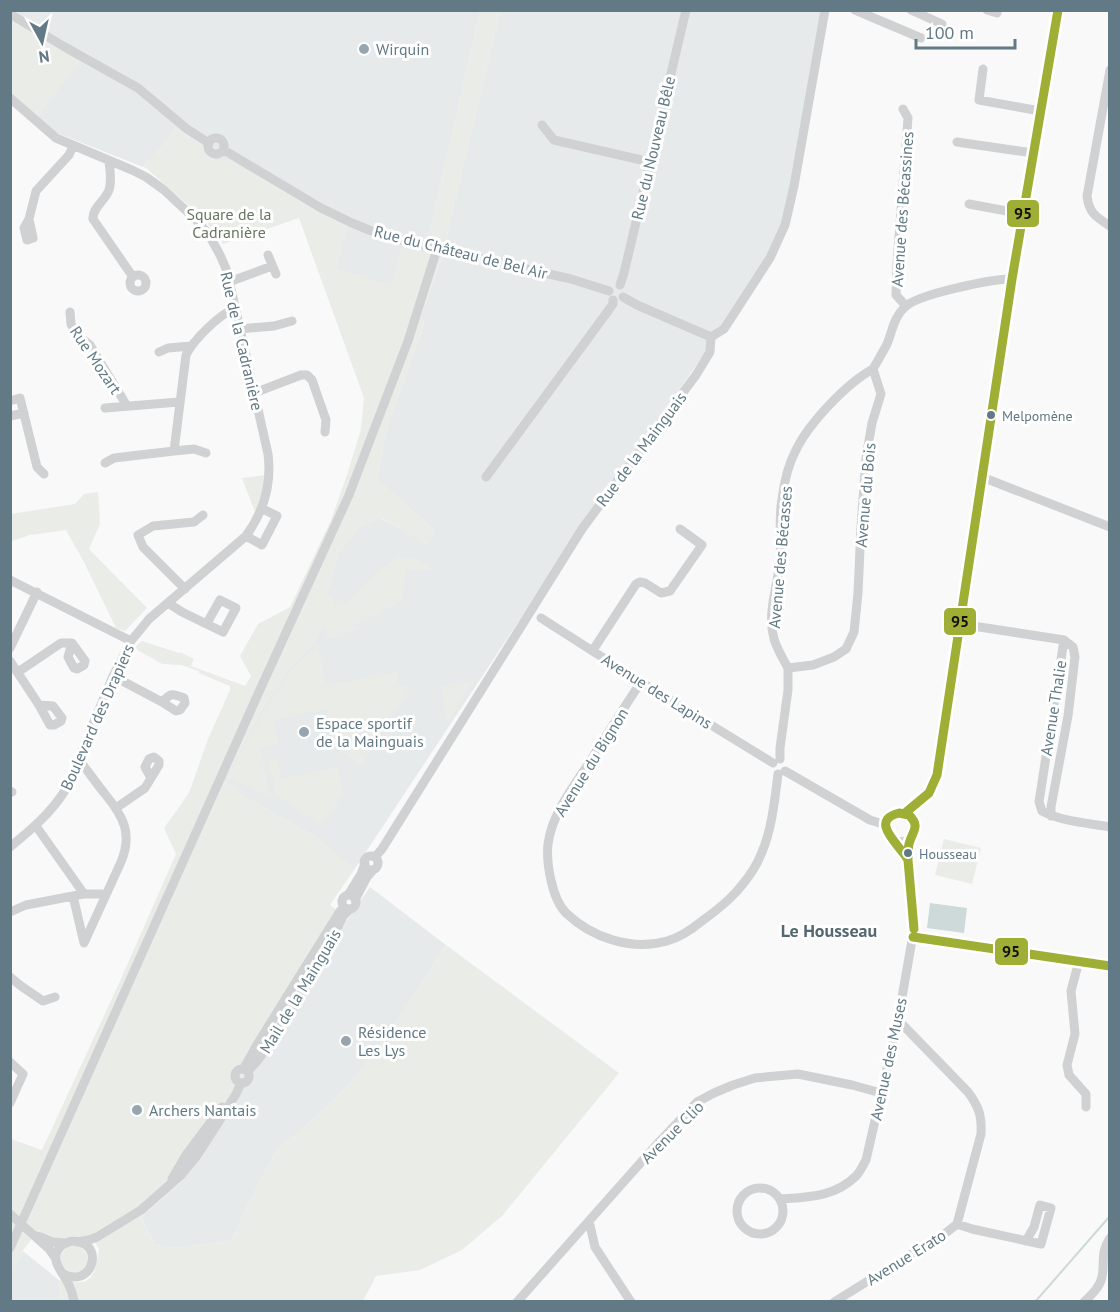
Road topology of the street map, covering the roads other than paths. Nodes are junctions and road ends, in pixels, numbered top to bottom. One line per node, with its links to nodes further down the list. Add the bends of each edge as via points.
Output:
1 (686, 10): 21 (street, Rue du Nouveau Bêle)
2 (825, 10): 39 (street, Rue de la Mainguais, via 785,225 770,258 730,321)
3 (855, 10): 10 (street)
4 (911, 10): 9 (street)
5 (987, 10): 7 (street)
6 (1058, 10): 15 (street)
7 (998, 13)
8 (10, 14): 26 (street, Rue du Château de Bel Air, via 138,88 209,143 220,139 224,150 321,208 384,236)
9 (942, 24)
10 (921, 38)
11 (983, 69): 15 (street, via 979,100)
12 (1110, 69): 25 (street, via 1087,196 1091,212)
13 (10, 98): 18 (street, Rue de la Cadranière, via 50,135)
14 (903, 109): 34 (street, Avenue des Bécassines, via 908,118 896,296)
15 (1040, 111): 19 (street)
16 (542, 125): 21 (street, via 554,140)
17 (957, 142): 19 (street)
18 (73, 146): 20 (street, Rue de la Cadranière); 24 (street, via 36,191)
19 (1033, 153): 23 (street)
20 (109, 161): 28 (street, via 108,192 93,219); 30 (street, Rue de la Cadranière, via 153,182 194,218 216,246)
21 (650, 162): 31 (street, Rue du Nouveau Bêle)
22 (969, 204): 23 (street)
23 (1023, 214): 29 (street)
24 (28, 219)
25 (1110, 226)
26 (437, 249): 32 (street, Rue du Château de Bel Air, via 571,279); 119 (street, via 408,341 349,495)
27 (268, 255): 30 (street, via 274,270)
28 (133, 277)
29 (1012, 279): 34 (street, via 940,291); 56 (street)
30 (229, 282): 35 (street, Rue de la Cadranière)
31 (620, 285): 32 (street, via 612,286); 33 (street, via 625,290)
32 (611, 295): 33 (street, via 618,301); 55 (street, via 613,304)
33 (624, 297): 39 (street)
34 (906, 306): 42 (street, via 894,322)
35 (235, 308): 38 (street, Rue de la Cadranière); 40 (street, via 224,312)
36 (70, 312): 46 (street, Rue Mozart, via 76,334 90,345)
37 (292, 321): 38 (street)
38 (240, 329): 43 (street, Rue de la Cadranière)
39 (711, 337): 95 (street, Rue de la Mainguais, via 710,352 696,375 582,529 375,857 376,868)
40 (191, 346): 41 (street); 45 (street, via 186,355)
41 (159, 352)
42 (873, 369): 75 (street, Avenue des Bécasses, via 845,389 816,421 795,451 789,469 781,501 780,563 771,621 774,640); 75 (street, Avenue du Bois, via 881,394 866,458 854,632 846,649 834,657)
43 (254, 393): 50 (street, via 307,375 326,420); 57 (street, Rue de la Cadranière, via 269,463)
44 (10, 400): 48 (street, via 20,398)
45 (179, 402): 46 (street, Rue Mozart); 51 (street)
46 (127, 406): 47 (street, Rue Mozart)
47 (105, 408)
48 (24, 413): 49 (street); 54 (street, via 37,467)
49 (10, 416)
50 (325, 432)
51 (174, 451): 52 (street, via 194,449); 53 (street, via 114,458)
52 (206, 453)
53 (105, 463)
54 (44, 474)
55 (486, 477)
56 (982, 477): 59 (street); 68 (street)
57 (262, 509): 61 (street, Rue de la Cadranière); 61 (street, via 277,516 262,545)
58 (203, 515): 63 (street, via 194,522 153,526 138,535 143,547)
59 (1110, 527)
60 (680, 529): 73 (street, via 702,545 670,591 661,593 645,583 636,584)
61 (246, 536): 63 (street, Rue de la Cadranière)
62 (10, 580): 64 (street)
63 (185, 589): 65 (street, Boulevard des Drapiers)
64 (37, 592): 70 (street); 72 (street)
65 (168, 603): 67 (street); 70 (street, Boulevard des Drapiers)
66 (541, 618): 73 (street, Avenue des Lapins)
67 (207, 623)
68 (960, 624): 69 (street, Avenue Thalie); 86 (street, via 937,775 928,793)
69 (1064, 640): 87 (street, via 1073,647 1075,657); 87 (street, Avenue Thalie, via 1039,802 1042,812)
70 (131, 641): 77 (street, Boulevard des Drapiers)
71 (72, 643): 76 (street, via 62,644)
72 (10, 648)
73 (593, 650): 78 (street, Avenue des Lapins)
74 (10, 661): 76 (street)
75 (788, 668): 82 (street)
76 (18, 672): 80 (street)
77 (113, 676): 79 (street); 81 (street, Boulevard des Drapiers)
78 (641, 682): 82 (street, Avenue des Lapins); 83 (street, Avenue du Bignon, via 568,795 554,821 548,844 549,872 555,892 565,911 580,924 615,941 643,945 666,942 684,935 726,904 742,886 762,851)
79 (162, 702)
80 (39, 705)
81 (79, 760): 85 (street); 89 (street, Boulevard des Drapiers, via 58,802)
82 (776, 761): 83 (street, via 786,763)
83 (782, 772): 88 (street)
84 (151, 778): 85 (street, via 145,788)
85 (116, 808): 97 (street, via 126,828 126,850)
86 (905, 813): 88 (street, via 891,816); 91 (street, via 914,822 915,831)
87 (1051, 816): 90 (street)
88 (886, 825): 92 (street, via 887,835)
89 (36, 826): 93 (street, Boulevard des Drapiers); 96 (street)
90 (1110, 826)
91 (910, 839): 92 (street); 94 (street, Avenue des Muses)
92 (895, 841): 94 (street)
93 (10, 847)
94 (908, 858): 100 (street, Avenue des Muses)
95 (369, 867): 114 (street, Mail de la Mainguais, via 367,877 258,1043 246,1078 196,1157 141,1210)
96 (84, 894): 97 (street); 98 (street)
97 (106, 894): 98 (street, via 84,943)
98 (73, 896): 99 (street)
99 (10, 912)
100 (913, 937): 101 (street); 105 (street, Avenue des Muses)
101 (1079, 961): 102 (street); 109 (street, via 1071,991 1075,1034 1067,1065 1069,1075 1086,1094)
102 (1110, 966)
103 (10, 977): 104 (street, via 44,1000)
104 (55, 997)
105 (898, 1020): 107 (street, Avenue des Muses); 113 (street, Avenue Erato, via 978,1105 981,1134)
106 (10, 1062): 108 (street, via 22,1074)
107 (881, 1093): 110 (street, Avenue des Muses, via 866,1160 857,1175 825,1195); 112 (street, Avenue Clio, via 798,1074 733,1084 697,1102)
108 (10, 1103)
109 (1086, 1107)
110 (781, 1199): 110 (street, Avenue des Muses, via 769,1189 753,1188 737,1205 739,1221 749,1232 771,1232 781,1221)
111 (10, 1214): 115 (street)
112 (589, 1221): 125 (street, Avenue Clio); 126 (street, via 595,1247)
113 (957, 1224): 117 (street); 127 (street, Avenue Erato)
114 (104, 1233): 118 (street, Mail de la Mainguais); 120 (street)
115 (33, 1234): 118 (street, via 51,1242); 121 (street)
116 (1110, 1238): 128 (street, via 1102,1254 1102,1278)
117 (1026, 1241)
118 (72, 1242): 120 (street, via 87,1247); 121 (street, via 60,1248)
119 (10, 1248)
120 (92, 1257): 123 (street)
121 (56, 1259): 122 (street)
122 (62, 1274): 123 (street, via 74,1278); 124 (street)
123 (85, 1274): 124 (street)
124 (74, 1301)
125 (517, 1302)
126 (631, 1302)
127 (834, 1302)
128 (1084, 1302)

